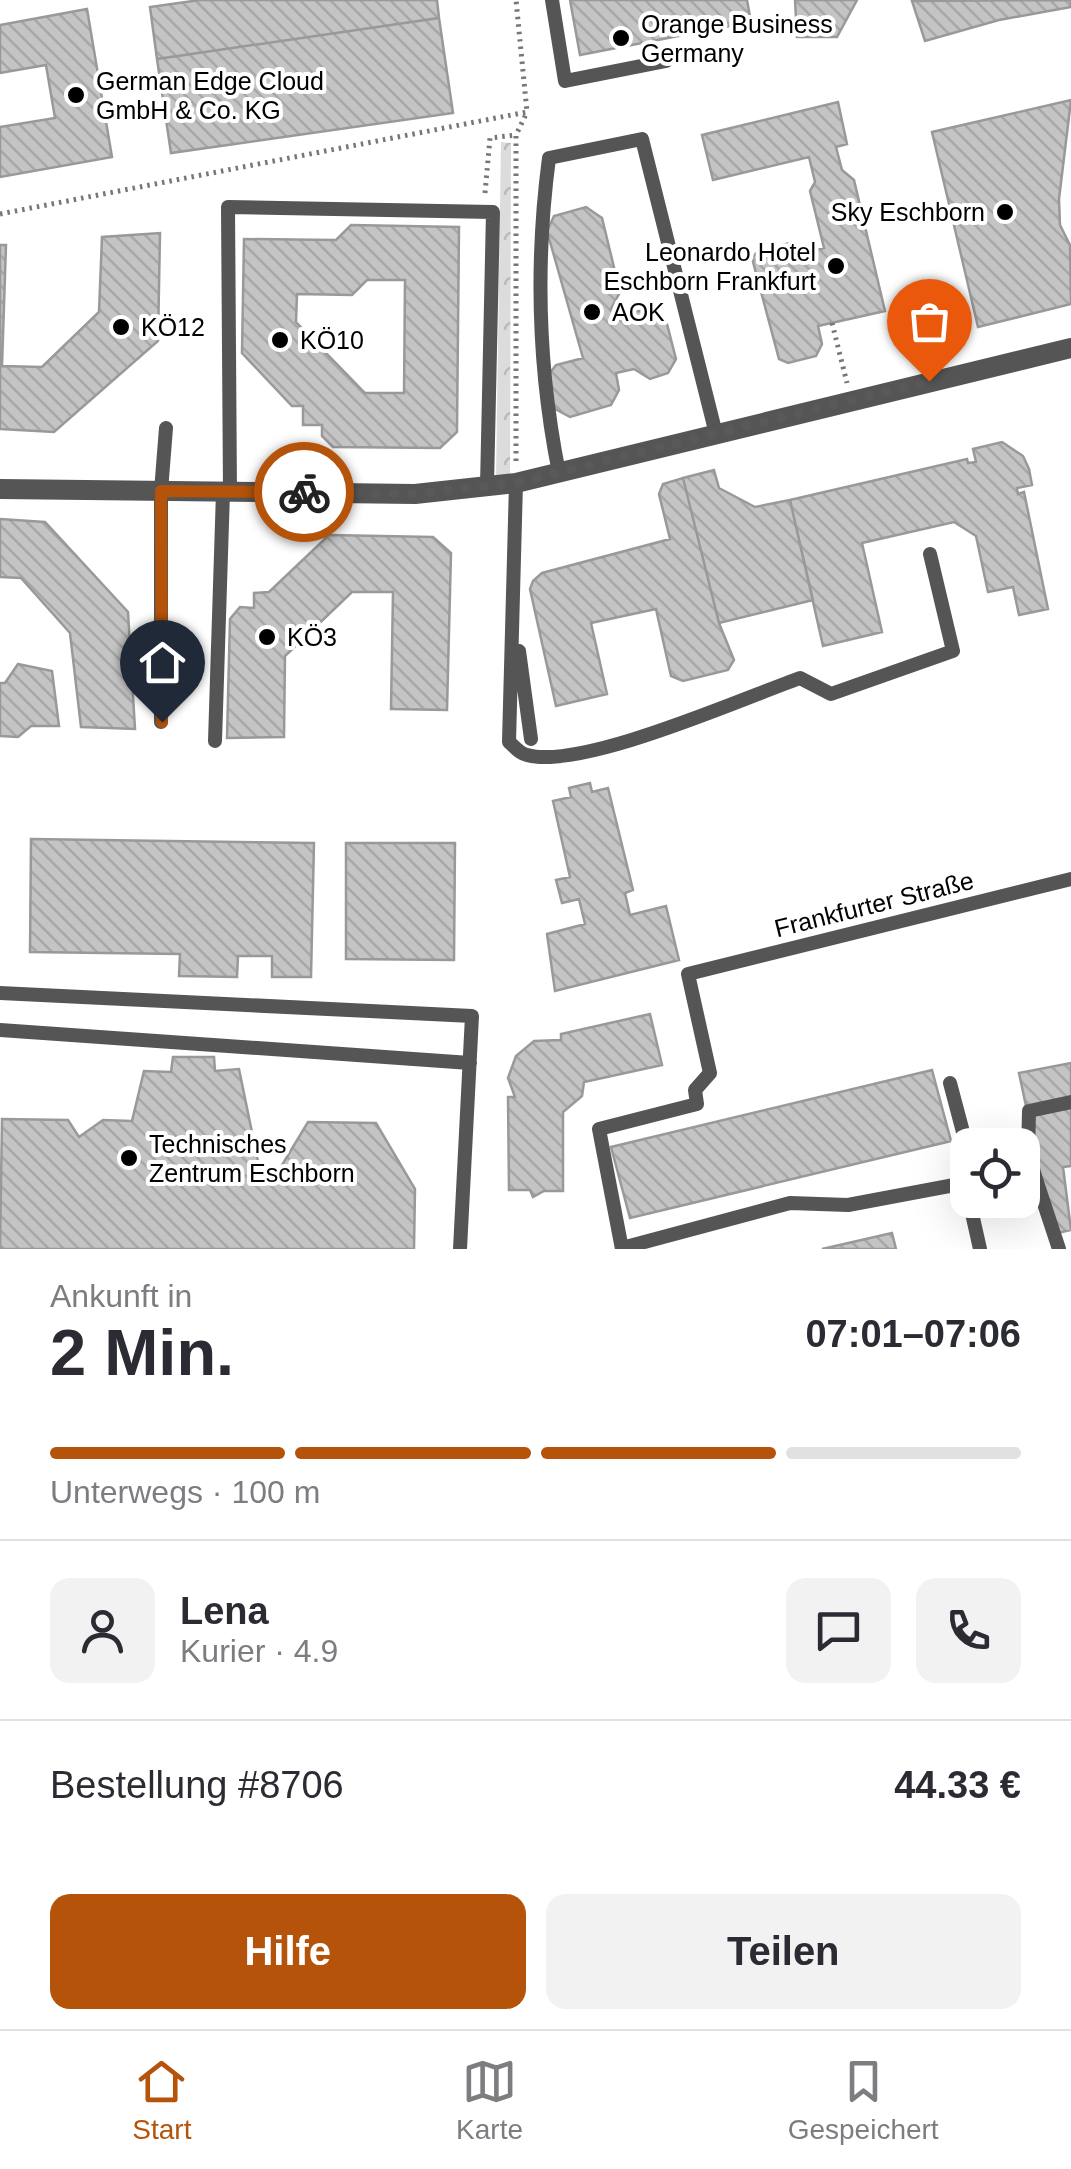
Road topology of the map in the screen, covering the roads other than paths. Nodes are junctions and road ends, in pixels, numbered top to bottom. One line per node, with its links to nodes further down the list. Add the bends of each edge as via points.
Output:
1 (552, 0): 2 (lane, via 564,81)
2 (666, 61)
3 (1071, 348): 5 (street)
4 (166, 428): 10 (lane)
5 (716, 434): 6 (street); 6 (lane, via 642,138 549,158 539,233 543,391)
6 (558, 473): 7 (street)
7 (516, 483): 8 (street); 13 (lane)
8 (486, 486): 11 (street, via 415,494); 11 (lane, via 493,212 228,207)
9 (0, 489): 10 (street)
10 (161, 491): 11 (street); 14 (lane)
11 (226, 492): 16 (lane)
12 (930, 554): 13 (lane, via 953,650 831,694 800,678 556,758 523,755 509,742)
13 (513, 605): 15 (lane)
14 (162, 722)
15 (531, 739)
16 (215, 741)
17 (1071, 879): 27 (lane, Frankfurter Straße, via 688,974 710,1073 695,1090 698,1104 599,1129)
18 (0, 993): 20 (lane, via 472,1016)
19 (0, 1030): 20 (lane)
20 (470, 1063): 26 (lane)
21 (950, 1083): 23 (lane)
22 (1071, 1102): 29 (lane, via 1028,1111 1028,1155)
23 (962, 1128)
24 (950, 1192): 27 (lane, via 848,1206 790,1204)
25 (973, 1218): 28 (lane)
26 (460, 1249)
27 (622, 1249)
28 (980, 1249)
29 (1059, 1249)

